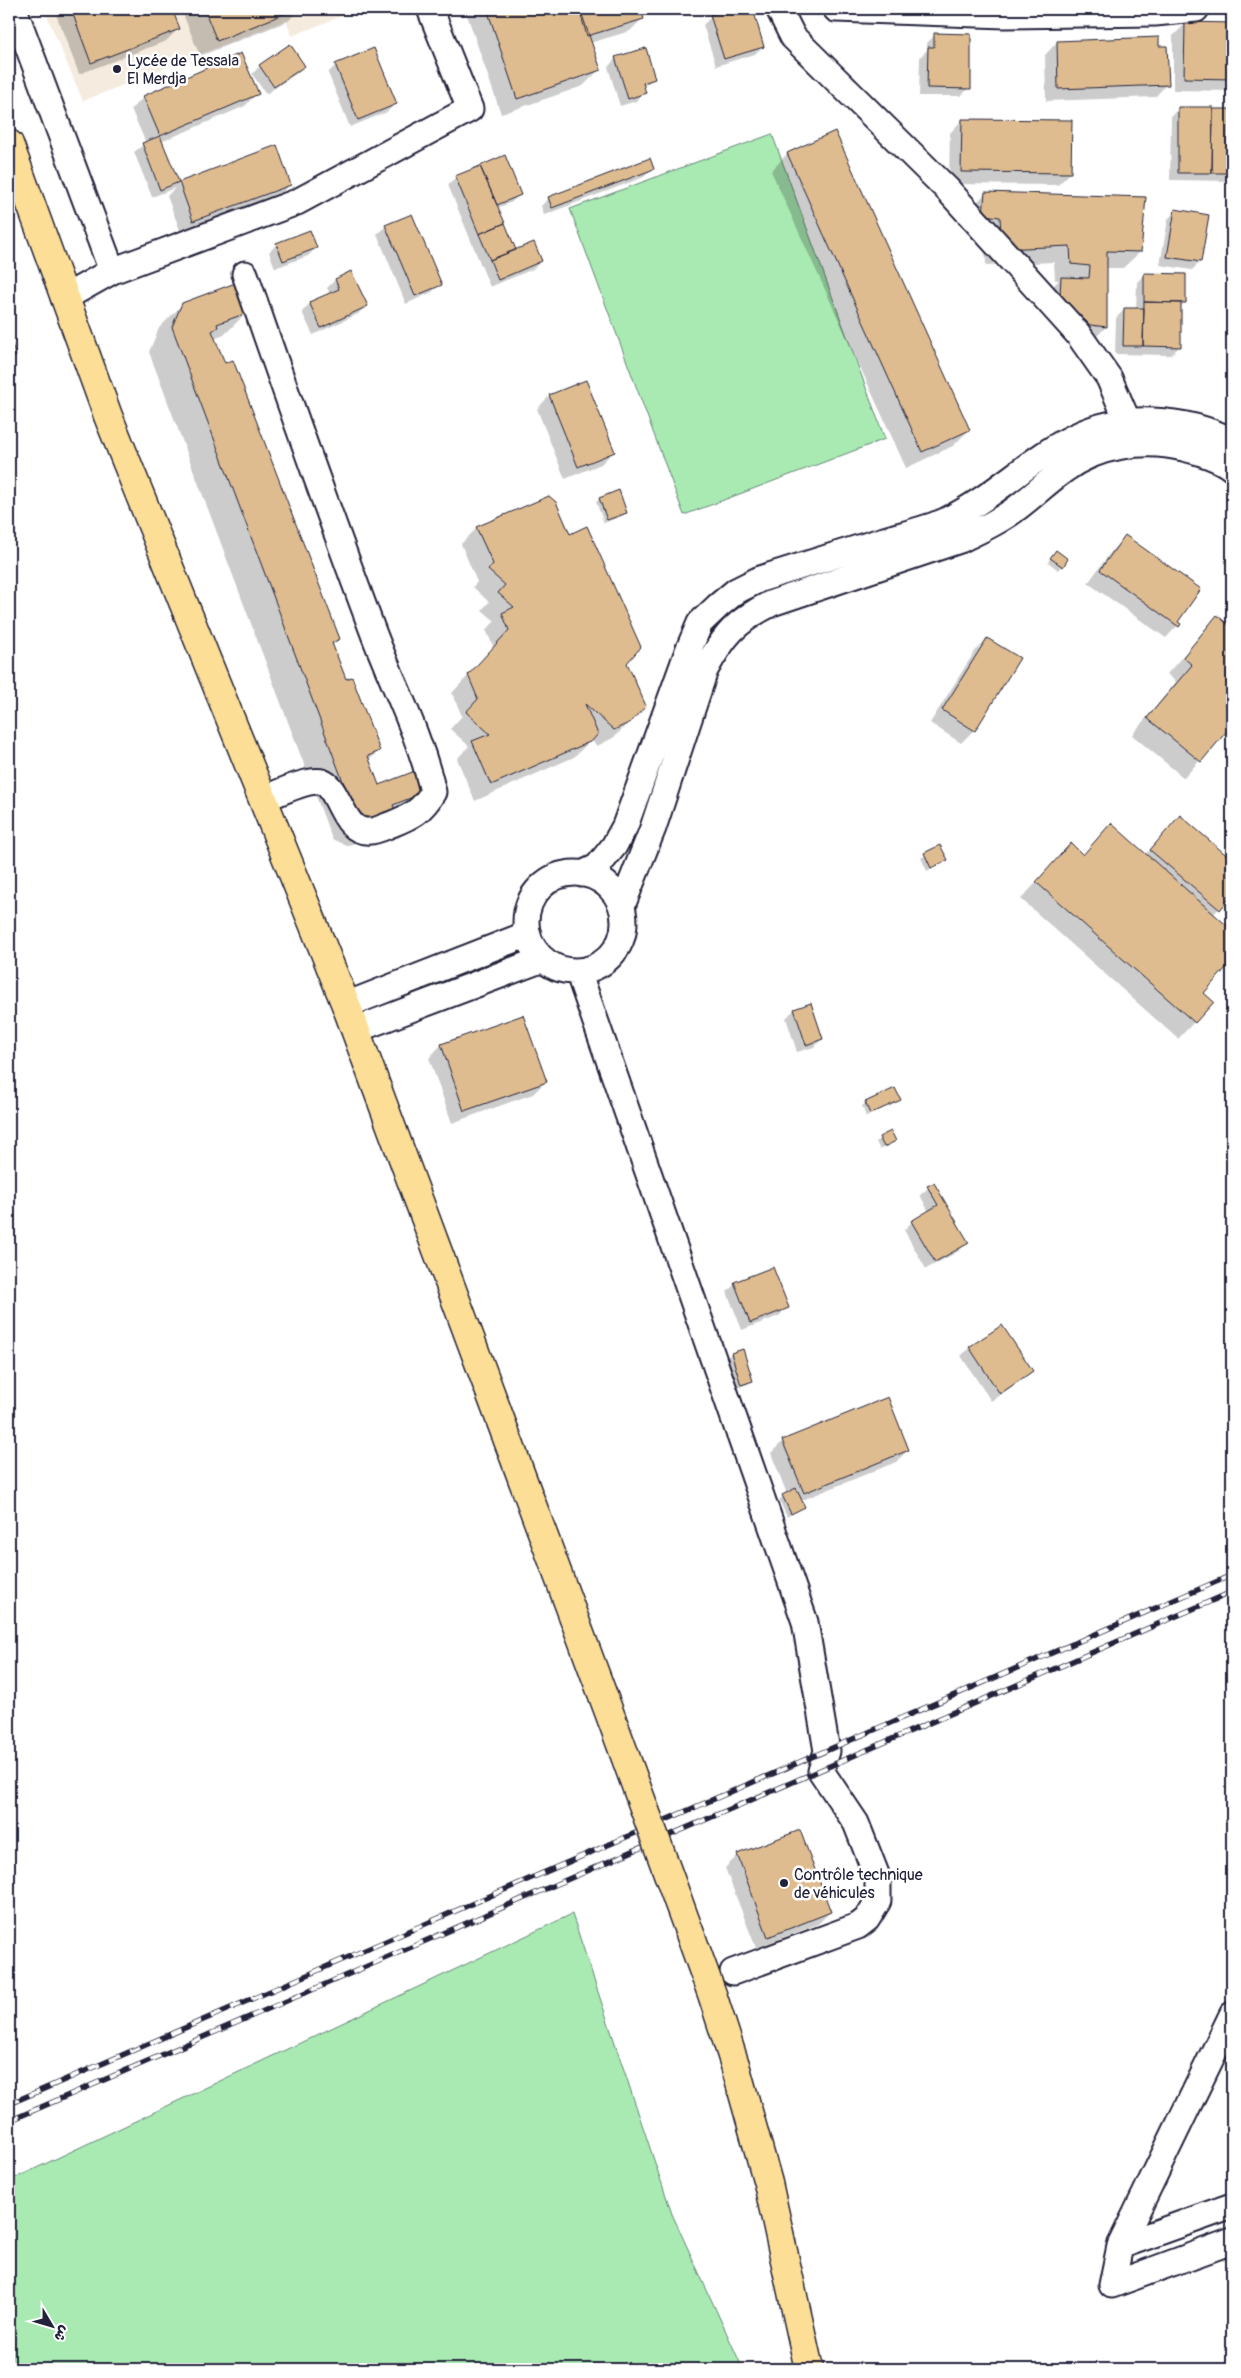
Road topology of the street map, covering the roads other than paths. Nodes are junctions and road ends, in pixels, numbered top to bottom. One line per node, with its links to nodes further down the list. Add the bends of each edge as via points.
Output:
1 (14, 9): 10 (street)
2 (430, 9): 10 (street, via 470,109 297,202)
3 (779, 9): 13 (street, via 794,37 947,190 1078,334 1109,378)
4 (836, 9): 6 (street)
5 (1196, 9): 7 (street)
6 (904, 10): 8 (street)
7 (1155, 11): 8 (street)
8 (1005, 12)
9 (9, 144): 12 (main road)
10 (112, 271): 12 (street)
11 (245, 274): 16 (street, via 385,666 426,762 433,792 424,807 406,819 370,832 356,827 342,813 328,786 321,782 310,782)
12 (64, 298): 16 (main road, via 108,416)
13 (1129, 433): 14 (street, via 1180,422 1213,431); 15 (street, via 1202,453); 17 (street, via 1104,424 1062,442 985,498 944,521 760,579 736,591 700,624 625,826 597,867); 18 (street, via 1065,469 1007,515 960,540 772,603 747,616 730,631 706,670 653,828)
14 (1232, 441)
15 (1232, 468)
16 (263, 799): 22 (main road)
17 (582, 874): 18 (street, via 606,884); 19 (street, via 566,874 539,890 529,911)
18 (622, 906): 21 (street, via 622,936 616,949 606,961)
19 (528, 934): 20 (street); 22 (street)
20 (544, 960): 21 (street, via 565,970); 23 (street)
21 (578, 971): 24 (street, via 805,1622 827,1751 821,1771 856,1824 878,1879 878,1901 874,1911 858,1926)
22 (346, 1005): 23 (main road)
23 (355, 1030): 29 (main road, bridge, via 709,1985 768,2183)
24 (733, 1972)
25 (1232, 2015): 28 (street)
26 (1232, 2206): 28 (street)
27 (1232, 2241): 28 (street, via 1112,2285)
28 (1120, 2246)
29 (809, 2369)

